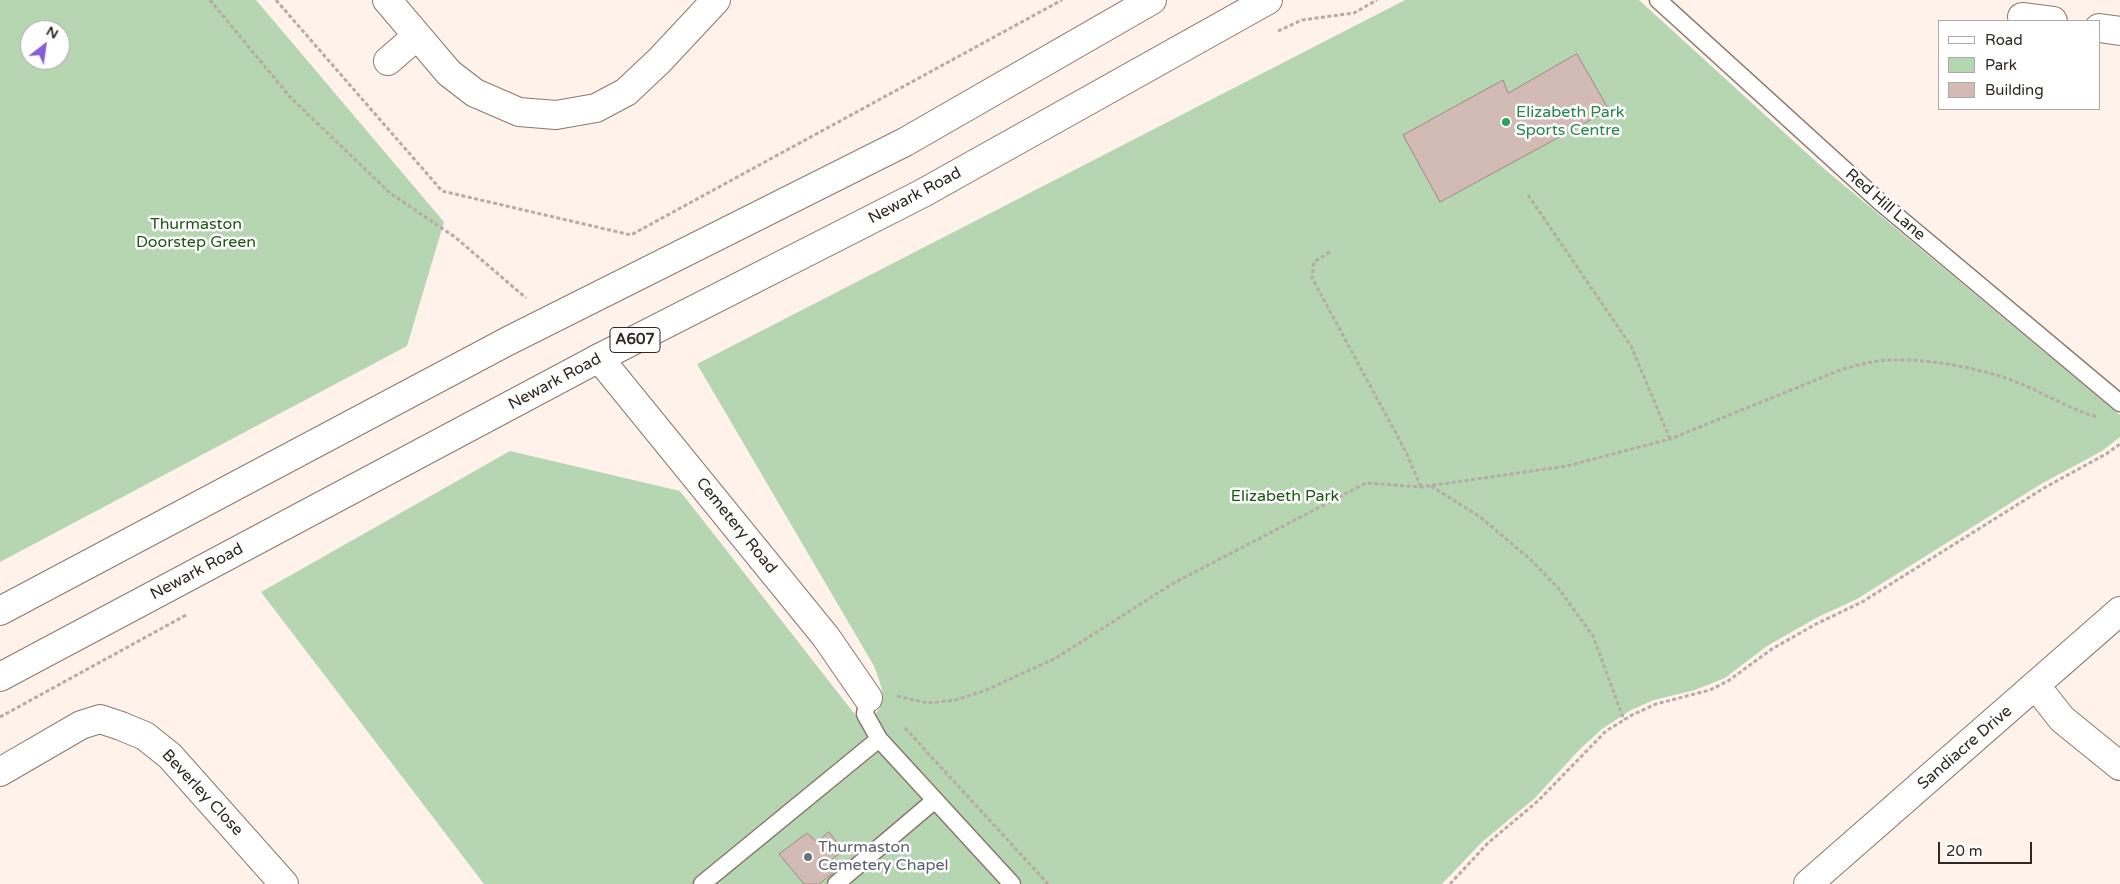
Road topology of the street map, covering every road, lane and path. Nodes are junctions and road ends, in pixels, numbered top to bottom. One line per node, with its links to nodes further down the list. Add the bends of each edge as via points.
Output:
1 (210, 0): 17 (path, via 291,98 390,193 455,237)
2 (276, 0): 5 (path, via 442,191 632,235)
3 (387, 0): 13 (main road)
4 (716, 0): 13 (main road, via 626,92 596,108 556,115 519,112 475,93 449,74)
5 (1062, 0)
6 (1152, 0): 17 (main road, via 905,142)
7 (1268, 0): 18 (main road, Newark Road / A607, via 923,193)
8 (1658, 0): 19 (lane, Red Hill Lane, via 1879,201)
9 (2022, 17): 10 (main road)
10 (2045, 20)
11 (2100, 28): 12 (main road)
12 (2120, 30)
13 (417, 36): 14 (main road)
14 (388, 61)
15 (1528, 195): 21 (path, via 1631,346)
16 (1330, 252): 24 (path, via 1314,262 1312,278 1406,452)
17 (552, 319): 25 (main road)
18 (599, 358): 27 (main road, Newark Road / A607); 29 (main road, Cemetery Road, via 826,637)
19 (2120, 403)
20 (2105, 418): 21 (path, via 2082,413 2009,379 1945,364 1892,360 1843,369)
21 (1670, 439): 23 (path, via 1567,466)
22 (2120, 444): 30 (path, via 1862,602 1772,649 1728,682 1656,704)
23 (1431, 486): 24 (path); 30 (path, via 1479,516 1531,560 1559,589 1593,636)
24 (1421, 487): 29 (path, via 1366,483 1172,584 1056,658 986,690 956,700 927,703)
25 (0, 610)
26 (2120, 611): 28 (main road, Sandiacre Drive)
27 (0, 677)
28 (2036, 686): 33 (main road, via 2062,719); 42 (main road, Sandiacre Drive)
29 (864, 693): 32 (lane, via 865,714)
30 (1624, 720): 41 (path, via 1606,731)
31 (904, 726): 40 (path)
32 (879, 739): 35 (lane); 37 (lane)
33 (2120, 766)
34 (0, 772): 36 (main road, Beverley Close, via 81,725 100,719 121,726 145,736 170,756)
35 (936, 800): 38 (lane); 39 (lane)
36 (284, 884)
37 (702, 884)
38 (836, 884)
39 (1012, 884)
40 (1048, 884)
41 (1450, 884)
42 (1808, 884)

